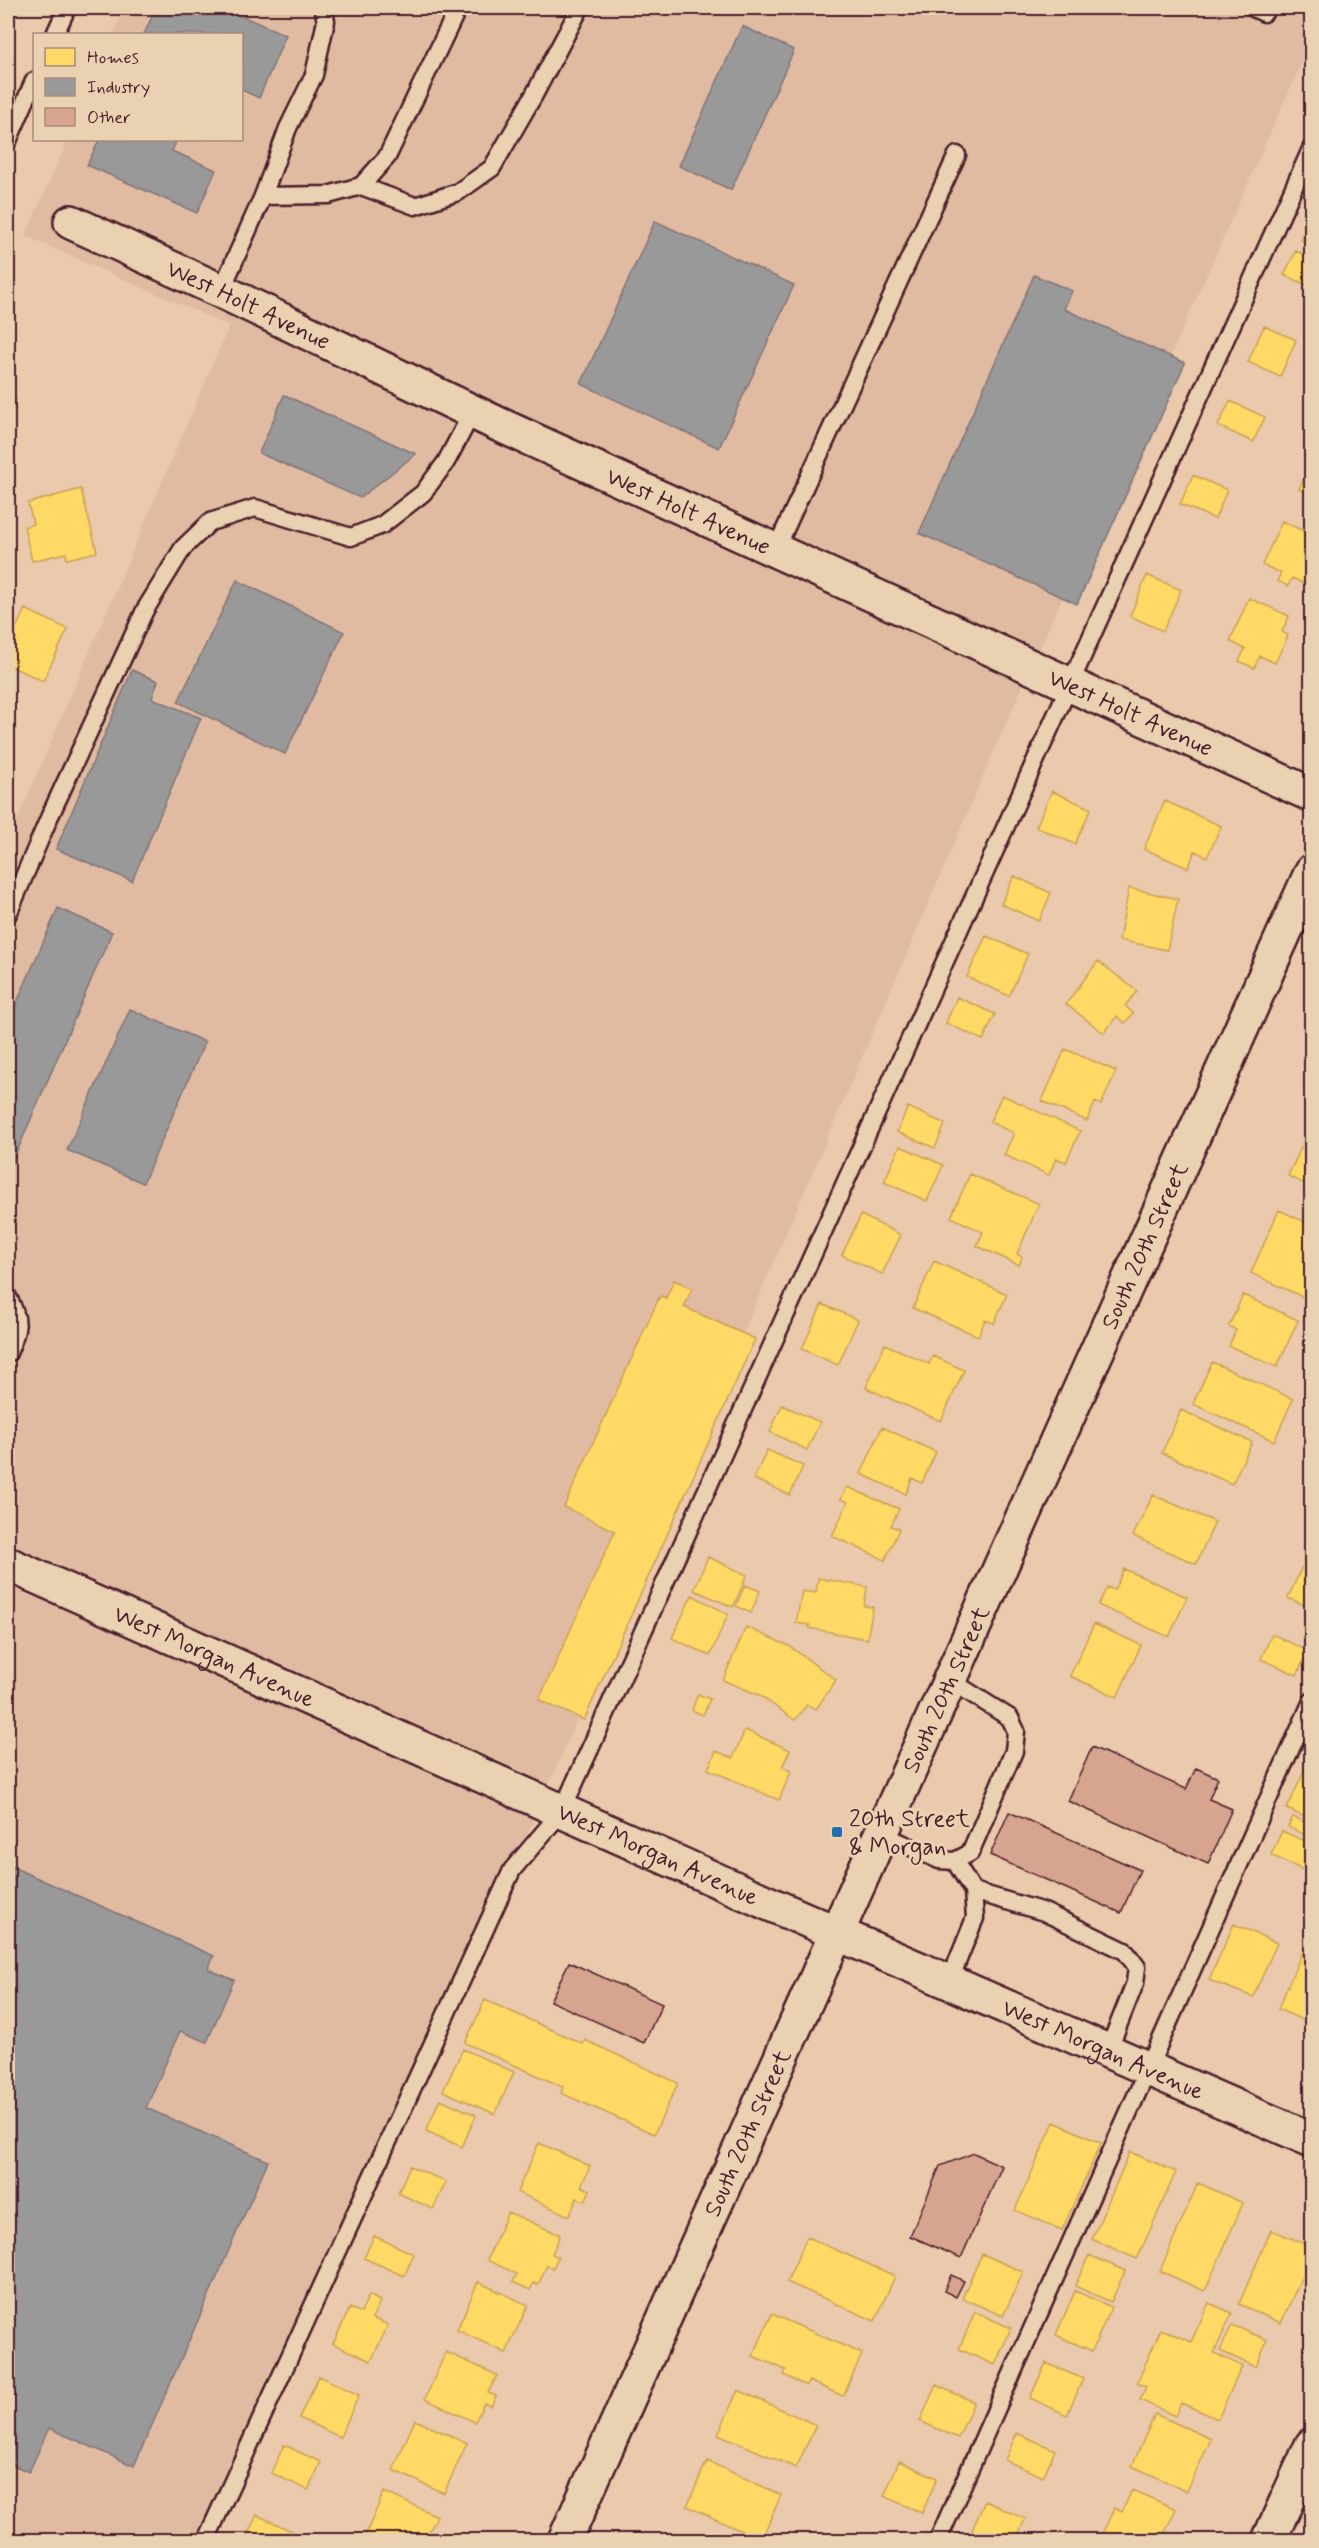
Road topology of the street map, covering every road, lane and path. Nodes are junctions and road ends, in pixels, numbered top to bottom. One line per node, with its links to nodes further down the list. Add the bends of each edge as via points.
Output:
1 (67, 8): 7 (lane)
2 (323, 8): 13 (lane, via 326,21 314,75 288,128)
3 (458, 8): 12 (lane, via 387,157)
4 (580, 8): 12 (lane, via 492,168 458,192 415,206)
5 (1253, 8): 6 (lane, via 1264,12)
6 (1267, 8)
7 (55, 33)
8 (33, 83): 9 (lane)
9 (8, 141)
10 (1311, 147): 18 (lane)
11 (957, 155): 17 (lane)
12 (361, 186): 13 (lane, via 328,195)
13 (263, 196): 15 (lane)
14 (70, 222): 15 (street, West Holt Avenue)
15 (221, 291): 16 (street, West Holt Avenue)
16 (473, 411): 17 (street, West Holt Avenue); 21 (lane, via 446,462 423,493 382,525 351,537 255,508 210,522 183,548 145,610)
17 (775, 551): 18 (street, West Holt Avenue)
18 (1069, 684): 19 (street, West Holt Avenue); 27 (lane)
19 (1311, 795)
20 (1311, 871): 25 (street, South 20th Street)
21 (8, 914)
22 (8, 1297): 23 (lane, via 17,1314 16,1332)
23 (8, 1353)
24 (8, 1564): 27 (street, West Morgan Avenue)
25 (950, 1680): 28 (street, South 20th Street); 29 (lane, via 1010,1718 1016,1731 1014,1751 970,1853)
26 (1311, 1701): 34 (lane)
27 (562, 1811): 31 (street, West Morgan Avenue); 37 (lane, via 513,1870)
28 (882, 1834): 29 (lane, via 939,1860); 31 (street, South 20th Street)
29 (955, 1862): 30 (lane)
30 (973, 1891): 32 (lane, via 975,1918); 33 (lane, via 1044,1912 1125,1951 1137,1967 1135,1983)
31 (837, 1933): 32 (street, West Morgan Avenue); 38 (street, South 20th Street)
32 (949, 1982): 33 (street, West Morgan Avenue)
33 (1108, 2051): 34 (street, West Morgan Avenue)
34 (1148, 2068): 35 (street, West Morgan Avenue); 39 (lane)
35 (1311, 2140)
36 (1311, 2445): 40 (street)
37 (206, 2541)
38 (565, 2541)
39 (938, 2541)
40 (1269, 2541)

